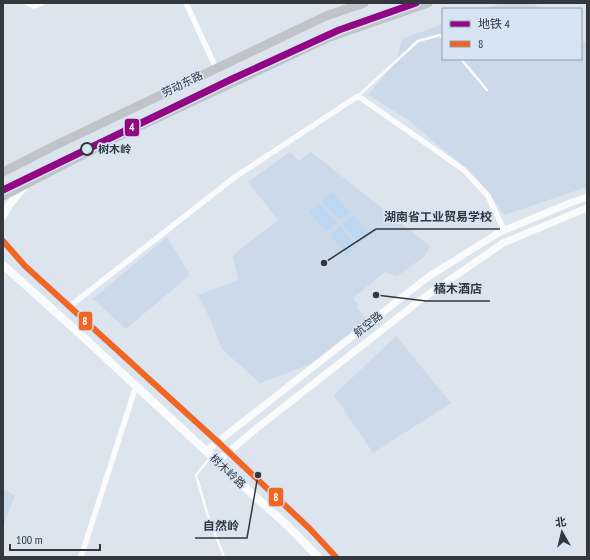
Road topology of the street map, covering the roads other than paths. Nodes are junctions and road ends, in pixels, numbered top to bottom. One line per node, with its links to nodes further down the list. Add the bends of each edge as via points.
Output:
1 (27, 3): 2 (street, via 34,6)
2 (42, 3)
3 (186, 3): 8 (street)
4 (364, 3): 8 (main road, 劳动东路, via 326,16)
5 (428, 3): 12 (main road, 劳动东路, via 330,37 123,134)
6 (442, 37): 10 (lane, via 440,35 418,41)
7 (462, 60): 9 (lane)
8 (216, 68): 11 (main road, 劳动东路)
9 (487, 90)
10 (358, 96): 17 (street, via 464,170 488,196); 22 (street, via 235,177)
11 (3, 172)
12 (27, 184): 13 (main road, 劳动东路); 16 (main road)
13 (3, 196)
14 (587, 197): 17 (street, 航空路)
15 (587, 208): 19 (street, 航空路)
16 (3, 216)
17 (502, 231): 19 (street); 24 (street, 航空路, via 428,277)
18 (3, 233): 20 (main road)
19 (503, 243): 25 (street, 航空路, via 419,301)
20 (5, 244): 22 (main road, 树木岭路, via 25,266)
21 (3, 265): 23 (main road, 树木岭路)
22 (70, 306): 24 (main road, 树木岭路)
23 (136, 386): 26 (main road, 树木岭路); 27 (street)
24 (218, 442): 25 (main road, 树木岭路); 26 (street, 航空路)
25 (229, 452): 26 (street, 航空路); 30 (main road, 树木岭路)
26 (212, 456): 28 (lane, via 196,475); 29 (main road, 树木岭路)
27 (81, 557)
28 (224, 557)
29 (318, 557)
30 (336, 557)

